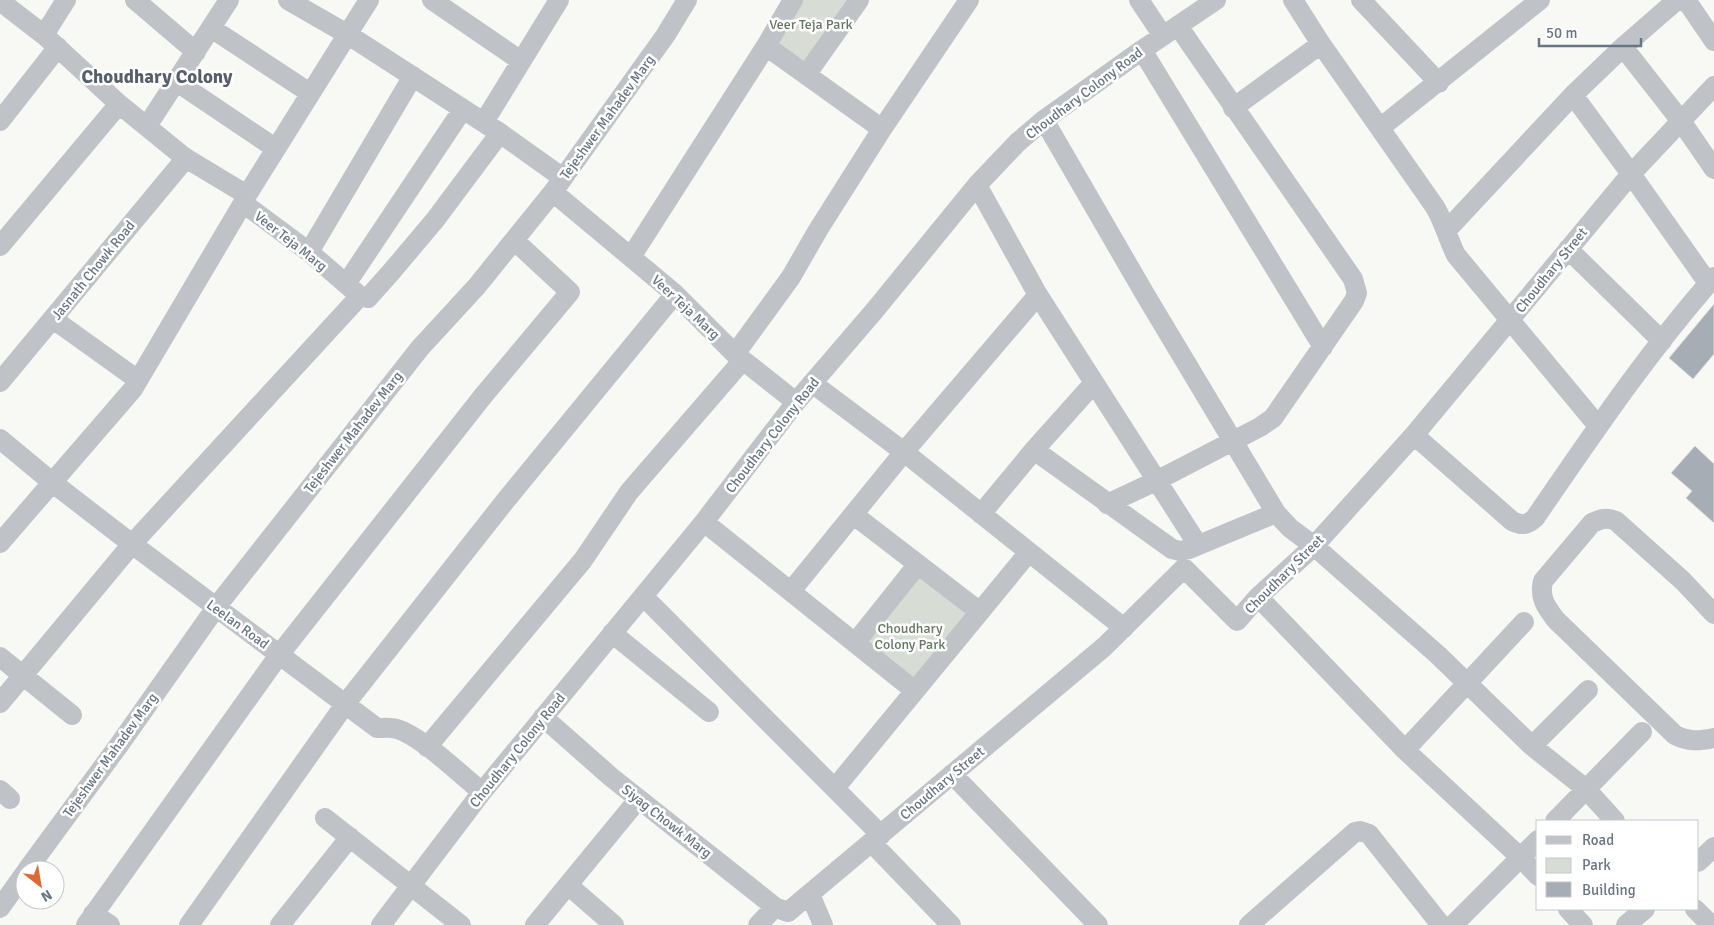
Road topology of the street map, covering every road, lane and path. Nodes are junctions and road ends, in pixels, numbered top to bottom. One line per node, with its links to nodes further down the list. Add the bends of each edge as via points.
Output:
1 (66, 0): 23 (street)
2 (135, 0): 29 (street)
3 (229, 0): 20 (street)
4 (288, 0): 22 (street, Veer Teja Marg)
5 (369, 0): 22 (street)
6 (432, 0): 30 (street)
7 (687, 0): 52 (street, Tejeshwer Mahadev Marg, via 665,36)
8 (793, 0): 26 (street)
9 (859, 0): 31 (street)
10 (969, 0): 47 (street)
11 (1139, 0): 21 (street)
12 (1216, 0): 21 (street, Choudhary Colony Road)
13 (1293, 0): 25 (street)
14 (1361, 0): 34 (street)
15 (1677, 0): 27 (street)
16 (1686, 0): 24 (street)
17 (0, 1): 23 (street, Veer Teja Marg)
18 (551, 3): 30 (street)
19 (1528, 4): 34 (street)
20 (212, 28): 29 (street); 36 (street)
21 (1170, 31): 28 (street, Choudhary Colony Road); 39 (street)
22 (347, 34): 32 (street, Veer Teja Marg); 36 (street)
23 (51, 41): 38 (street, Veer Teja Marg); 42 (street)
24 (1714, 41)
25 (1321, 44): 39 (street); 46 (street)
26 (766, 46): 31 (street); 60 (street)
27 (1623, 47): 37 (street); 43 (street)
28 (1142, 50): 41 (street, Choudhary Colony Road); 68 (street)
29 (196, 52): 33 (street)
30 (521, 61): 45 (street)
31 (806, 75): 47 (street)
32 (413, 76): 40 (street, Veer Teja Marg); 59 (street)
33 (176, 82): 44 (street); 48 (street)
34 (1439, 83): 46 (street)
35 (1714, 86): 43 (street, Choudhary Street)
36 (310, 93): 48 (street)
37 (1573, 95): 51 (street); 55 (street)
38 (119, 104): 44 (street, Veer Teja Marg); 56 (street)
39 (1233, 108): 68 (street, via 1354,279 1357,293 1354,301)
40 (463, 109): 45 (street, Veer Teja Marg); 62 (street)
41 (1044, 120): 53 (street, Choudhary Colony Road); 78 (street)
42 (0, 121)
43 (1681, 122): 50 (street); 51 (street, Choudhary Street)
44 (147, 126): 49 (street, Veer Teja Marg)
45 (492, 127): 52 (street, Veer Teja Marg); 62 (street, via 434,220 392,272 368,298)
46 (1380, 128): 55 (street, via 1435,207)
47 (882, 129): 69 (street)
48 (275, 148): 54 (street)
49 (186, 158): 54 (street, Veer Teja Marg); 65 (street, Jasnath Chowk Road)
50 (1714, 169)
51 (1631, 174): 58 (street, Choudhary Street); 61 (street)
52 (558, 185): 57 (street, Tejeshwer Mahadev Marg); 60 (street, Veer Teja Marg)
53 (977, 185): 64 (street); 72 (street, Choudhary Colony Road)
54 (245, 199): 59 (street, Veer Teja Marg); 70 (street)
55 (1446, 231): 66 (street, via 1456,255)
56 (3, 237)
57 (515, 241): 97 (street, Tejeshwer Mahadev Marg, via 420,348); 104 (street, via 570,292 483,396)
58 (1568, 249): 66 (street, Choudhary Street); 67 (street)
59 (309, 252): 62 (street, Veer Teja Marg)
60 (631, 257): 63 (street, Veer Teja Marg)
61 (1711, 280): 67 (street)
62 (353, 290): 89 (street)
63 (675, 294): 69 (street, Veer Teja Marg); 111 (street, via 506,500)
64 (1038, 295): 73 (street); 80 (street)
65 (53, 319): 70 (street); 71 (street, Jasnath Chowk Road)
66 (1510, 321): 75 (street); 76 (street, Choudhary Street)
67 (1662, 341): 75 (street)
68 (1323, 347): 78 (street, via 1273,418)
69 (739, 357): 74 (street, Veer Teja Marg); 118 (street, via 629,492 583,560)
70 (138, 380): 82 (street)
71 (0, 382)
72 (812, 383): 74 (street, Choudhary Colony Road); 80 (street)
73 (1094, 383): 79 (street); 81 (street)
74 (796, 402): 87 (street, Choudhary Colony Road)
75 (1598, 426): 76 (street, via 1535,518 1520,525)
76 (1414, 435): 91 (street, Choudhary Street)
77 (0, 439): 82 (street, Leelan Road)
78 (1233, 441): 81 (street); 84 (street)
79 (1034, 450): 83 (street); 86 (street)
80 (904, 452): 85 (street); 86 (street)
81 (1156, 481): 83 (street); 90 (street)
82 (53, 483): 88 (street); 89 (street, Leelan Road)
83 (1107, 504): 90 (street, via 1172,549 1180,551)
84 (1276, 513): 90 (street); 91 (street)
85 (854, 514): 93 (street); 94 (street)
86 (981, 514): 92 (street)
87 (704, 522): 94 (street); 95 (street, Choudhary Colony Road)
88 (0, 542)
89 (132, 544): 97 (street, Leelan Road); 106 (street)
90 (1198, 545)
91 (1314, 546): 96 (street, Choudhary Street); 107 (street)
92 (1029, 552): 98 (street); 101 (street)
93 (918, 564): 98 (street); 103 (street)
94 (791, 592): 103 (street)
95 (643, 596): 102 (street, Choudhary Colony Road); 121 (street)
96 (1257, 598): 101 (street, Choudhary Street, via 1237,621 1184,568); 119 (street)
97 (215, 608): 104 (street, Leelan Road); 133 (street, Tejeshwer Mahadev Marg)
98 (980, 612): 109 (street)
99 (1714, 614): 116 (street, via 1675,574 1616,521 1608,518 1592,523 1543,581 1541,591 1546,608 1556,620 1675,735 1696,742)
100 (1524, 622): 107 (street)
101 (1124, 628): 120 (street, Choudhary Street)
102 (612, 634): 112 (street); 114 (street, Choudhary Colony Road)
103 (855, 643): 109 (street)
104 (280, 654): 111 (street, Leelan Road); 145 (street)
105 (0, 657): 106 (street)
106 (23, 676): 110 (street); 113 (street)
107 (1468, 683): 117 (street); 119 (street)
108 (1588, 690): 117 (street)
109 (915, 691): 121 (street)
110 (0, 703)
111 (346, 704): 118 (street, Leelan Road, via 377,728 396,728); 147 (street)
112 (709, 712)
113 (72, 715)
114 (543, 718): 123 (street, Choudhary Colony Road); 140 (street, Siyag Chowk Marg, via 611,777)
115 (1642, 732): 122 (street)
116 (1714, 738)
117 (1532, 746): 122 (street)
118 (427, 747): 123 (street, Leelan Road)
119 (1405, 750): 132 (street)
120 (952, 774): 129 (street, Choudhary Street); 156 (street)
121 (835, 788): 129 (street)
122 (1586, 789): 126 (street); 127 (street)
123 (482, 792): 136 (street, Choudhary Colony Road)
124 (636, 802): 137 (street)
125 (325, 818): 128 (street)
126 (1556, 820)
127 (1614, 820)
128 (350, 837): 136 (street); 148 (street)
129 (876, 839): 139 (street, Choudhary Street); 155 (street)
130 (1536, 842): 132 (street)
131 (1714, 847): 134 (street)
132 (1521, 858): 135 (street); 146 (street)
133 (34, 860)
134 (1699, 861)
135 (1536, 874)
136 (411, 884): 149 (street, Choudhary Colony Road); 150 (street)
137 (568, 885): 151 (street); 152 (street)
138 (15, 887): 141 (street, Tejeshwer Mahadev Marg)
139 (810, 894): 140 (street, Choudhary Street, via 788,912); 154 (street)
140 (774, 907): 153 (street)
141 (0, 908)
142 (1569, 910): 158 (street)
143 (1644, 910): 159 (street)
144 (1696, 910): 160 (street)
145 (96, 921)
146 (1440, 924): 157 (street, via 1369,834 1360,831)
147 (189, 925)
148 (280, 925)
149 (381, 925)
150 (461, 925)
151 (535, 925)
152 (614, 925)
153 (758, 925)
154 (823, 925)
155 (951, 925)
156 (1098, 925)
157 (1249, 925)
158 (1583, 925)
159 (1626, 925)
160 (1711, 925)

